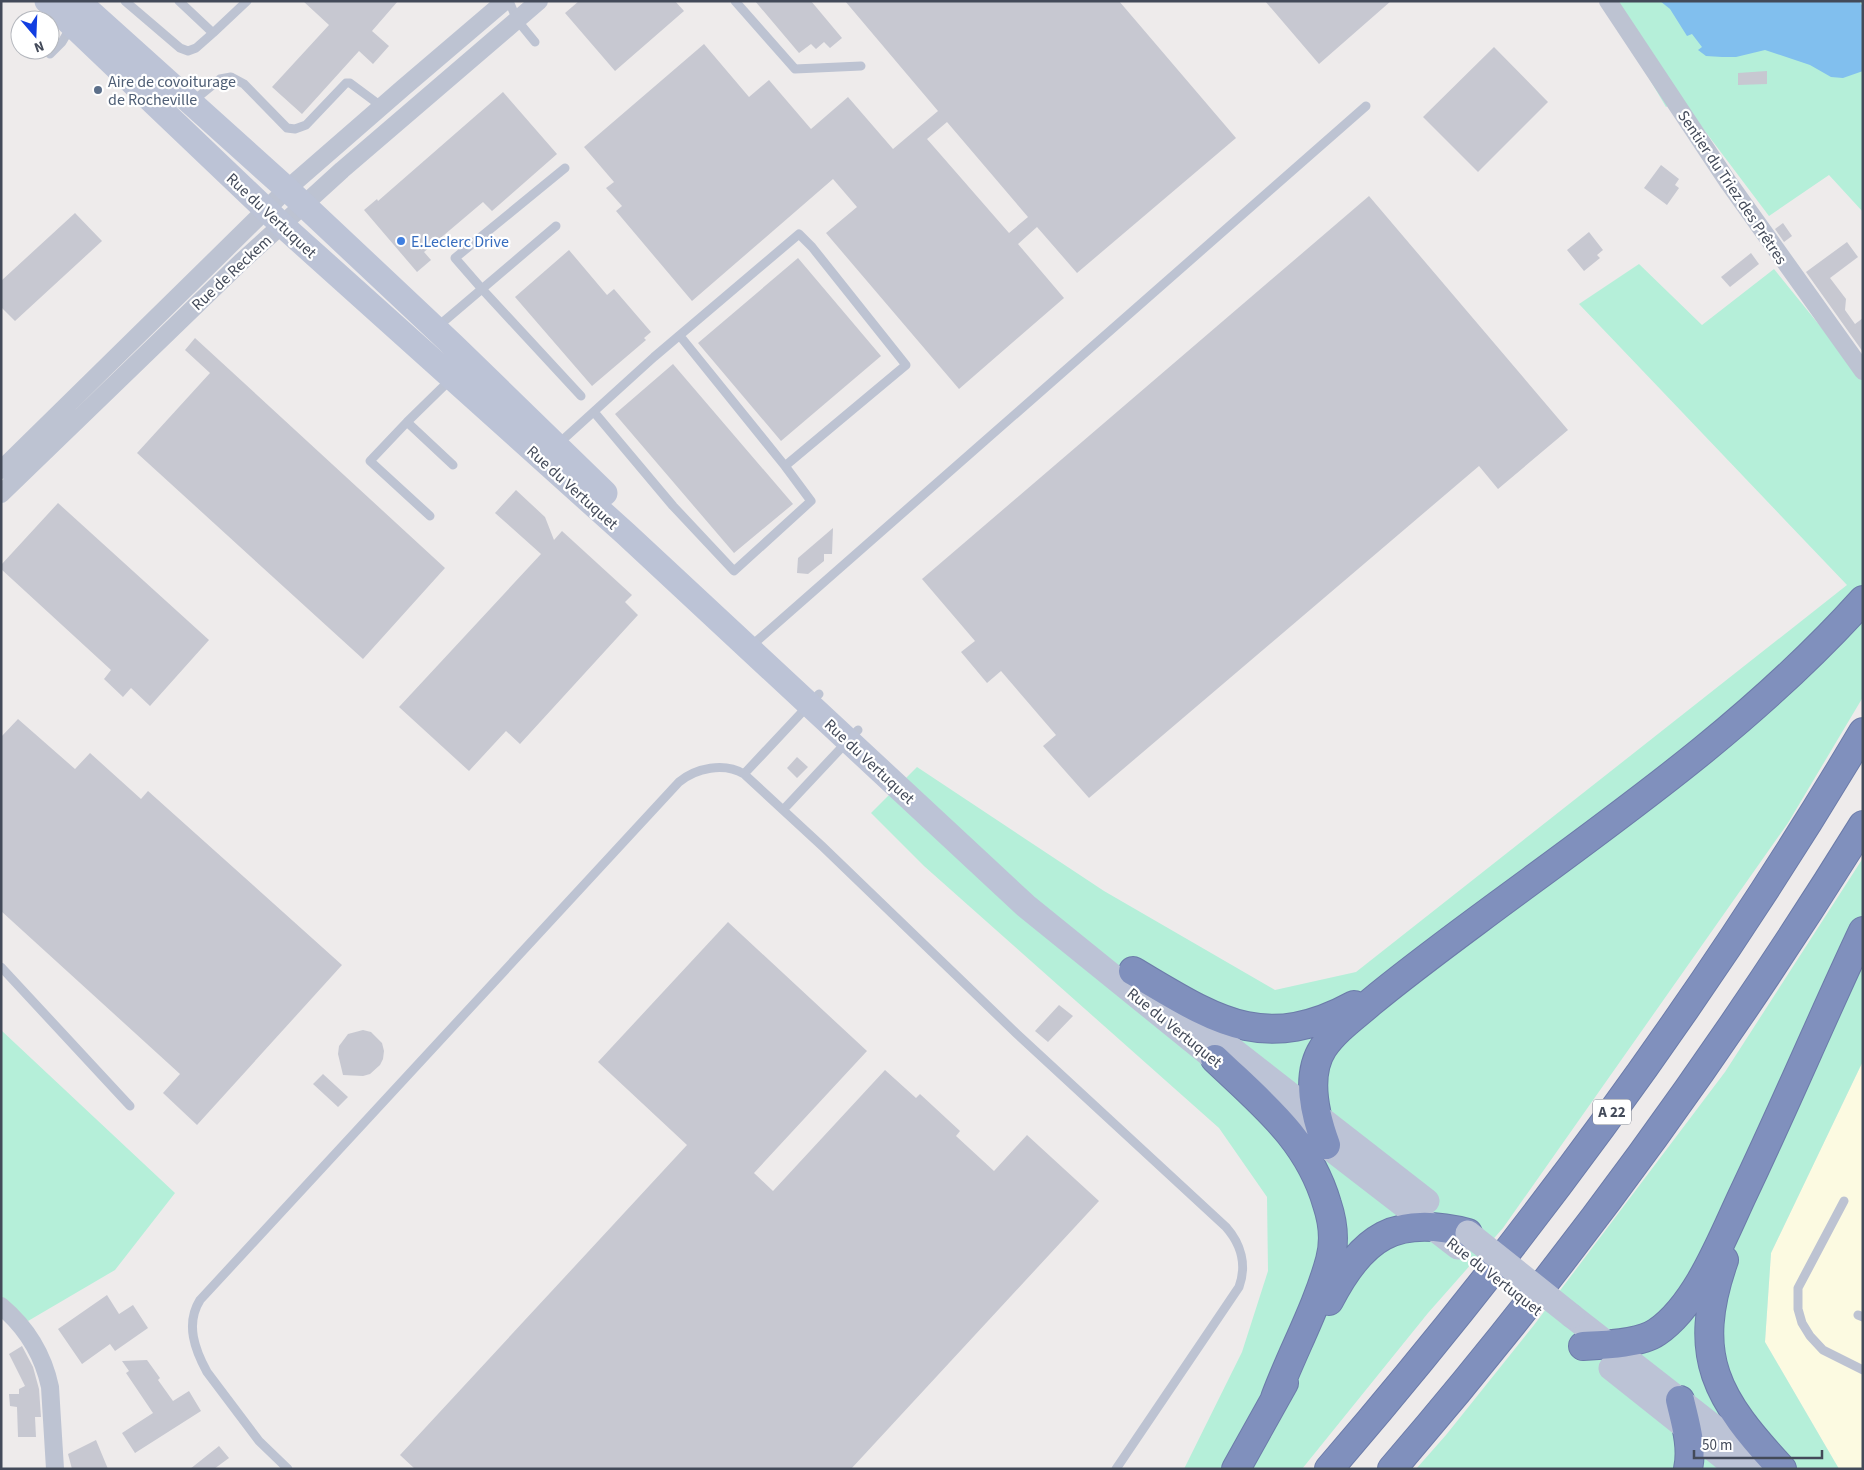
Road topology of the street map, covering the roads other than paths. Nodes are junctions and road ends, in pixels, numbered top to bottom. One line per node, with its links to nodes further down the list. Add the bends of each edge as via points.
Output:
1 (47, 1): 9 (street, Rue du Vertuquet)
2 (126, 1): 11 (lane, via 180,48 188,51)
3 (179, 1): 11 (lane)
4 (247, 1): 11 (lane)
5 (507, 1): 10 (lane); 15 (street, Rue de Reckem)
6 (539, 1): 10 (street, Rue de Reckem)
7 (735, 1): 14 (lane, via 795,69)
8 (1608, 1): 26 (street, Sentier du Triez des Prêtres, via 1728,182)
9 (80, 11): 13 (lane); 17 (street, Rue du Vertuquet)
10 (517, 20): 12 (lane); 19 (street, Rue de Reckem, via 342,170)
11 (213, 33)
12 (535, 42)
13 (60, 44)
14 (861, 66)
15 (381, 106): 17 (lane, via 346,83 306,124 287,128 244,84 231,77 220,79); 19 (street, Rue de Reckem)
16 (1366, 106): 38 (lane)
17 (182, 112): 19 (street, Rue du Vertuquet); 20 (street, Rue du Vertuquet)
18 (565, 168): 22 (lane, via 455,258)
19 (295, 197): 20 (street, Rue de Reckem); 24 (street, Rue du Vertuquet)
20 (274, 217): 24 (street, Rue du Vertuquet); 32 (street, Rue de Reckem); 34 (street, Rue de Reckem, via 224,278)
21 (556, 226): 22 (lane)
22 (482, 289): 24 (lane); 27 (lane)
23 (680, 336): 28 (lane); 33 (lane); 33 (lane, via 799,234 812,247 906,366)
24 (426, 338): 25 (street, Rue du Vertuquet)
25 (460, 370): 29 (lane); 30 (street, Rue du Vertuquet)
26 (1863, 371)
27 (581, 396)
28 (594, 412): 30 (lane); 33 (lane, via 673,506 734,570 811,501)
29 (407, 422): 31 (lane); 36 (lane, via 370,461)
30 (549, 453): 38 (street, Rue du Vertuquet)
31 (453, 465)
32 (3, 466): 34 (street)
33 (785, 466)
34 (18, 478): 35 (street, Rue de Reckem)
35 (1, 494)
36 (430, 516)
37 (1863, 600): 48 (highway, via 1787,679 1684,767)
38 (754, 643): 39 (street, Rue du Vertuquet)
39 (814, 699): 41 (street, Rue du Vertuquet); 42 (lane)
40 (1863, 732): 67 (highway, A 22, via 1731,943 1612,1112 1515,1243)
41 (853, 735): 43 (lane); 47 (street, Rue du Vertuquet); 49 (street, Rue du Vertuquet, via 1026,906)
42 (744, 774): 43 (lane); 64 (lane, via 731,768 711,769 694,773 679,782 200,1300 192,1326 194,1343 207,1372 255,1436)
43 (783, 810): 65 (lane, via 1017,1034 1226,1227 1240,1247 1243,1272 1236,1294)
44 (1863, 825): 68 (highway, via 1781,954 1646,1149 1518,1318)
45 (1863, 931): 53 (highway)
46 (1, 967): 50 (lane)
47 (1133, 971): 48 (highway, via 1208,1013 1239,1024 1267,1029 1295,1028 1323,1019); 51 (street, Rue du Vertuquet)
48 (1398, 979): 51 (highway, via 1343,1026 1322,1049 1313,1081)
49 (1215, 1059): 52 (street, Rue du Vertuquet); 60 (highway, via 1295,1139 1320,1180 1329,1211 1332,1234 1330,1259)
50 (130, 1106)
51 (1317, 1116): 52 (highway); 56 (street, Rue du Vertuquet)
52 (1326, 1145): 55 (street, Rue du Vertuquet)
53 (1750, 1180): 58 (highway, via 1706,1271 1682,1310 1656,1333 1632,1341); 72 (highway, via 1710,1308 1709,1346 1718,1381 1732,1409)
54 (1844, 1201): 59 (lane, via 1798,1288 1798,1309 1802,1323 1823,1350)
55 (1432, 1227): 56 (highway); 60 (highway, via 1390,1233 1360,1251 1335,1288)
56 (1463, 1240): 58 (street, Rue du Vertuquet)
57 (1, 1306): 63 (street, via 32,1340 48,1375)
58 (1596, 1345): 61 (street, Rue du Vertuquet); 62 (street, Rue du Vertuquet)
59 (1863, 1370)
60 (1275, 1398): 66 (highway)
61 (1680, 1400): 62 (highway); 71 (street, Rue du Vertuquet)
62 (1687, 1429): 69 (highway); 70 (street, Rue du Vertuquet)
63 (55, 1469)
64 (288, 1469)
65 (1116, 1469)
66 (1236, 1469)
67 (1329, 1469)
68 (1392, 1469)
69 (1688, 1469)
70 (1738, 1469)
71 (1768, 1469)
72 (1782, 1469)

